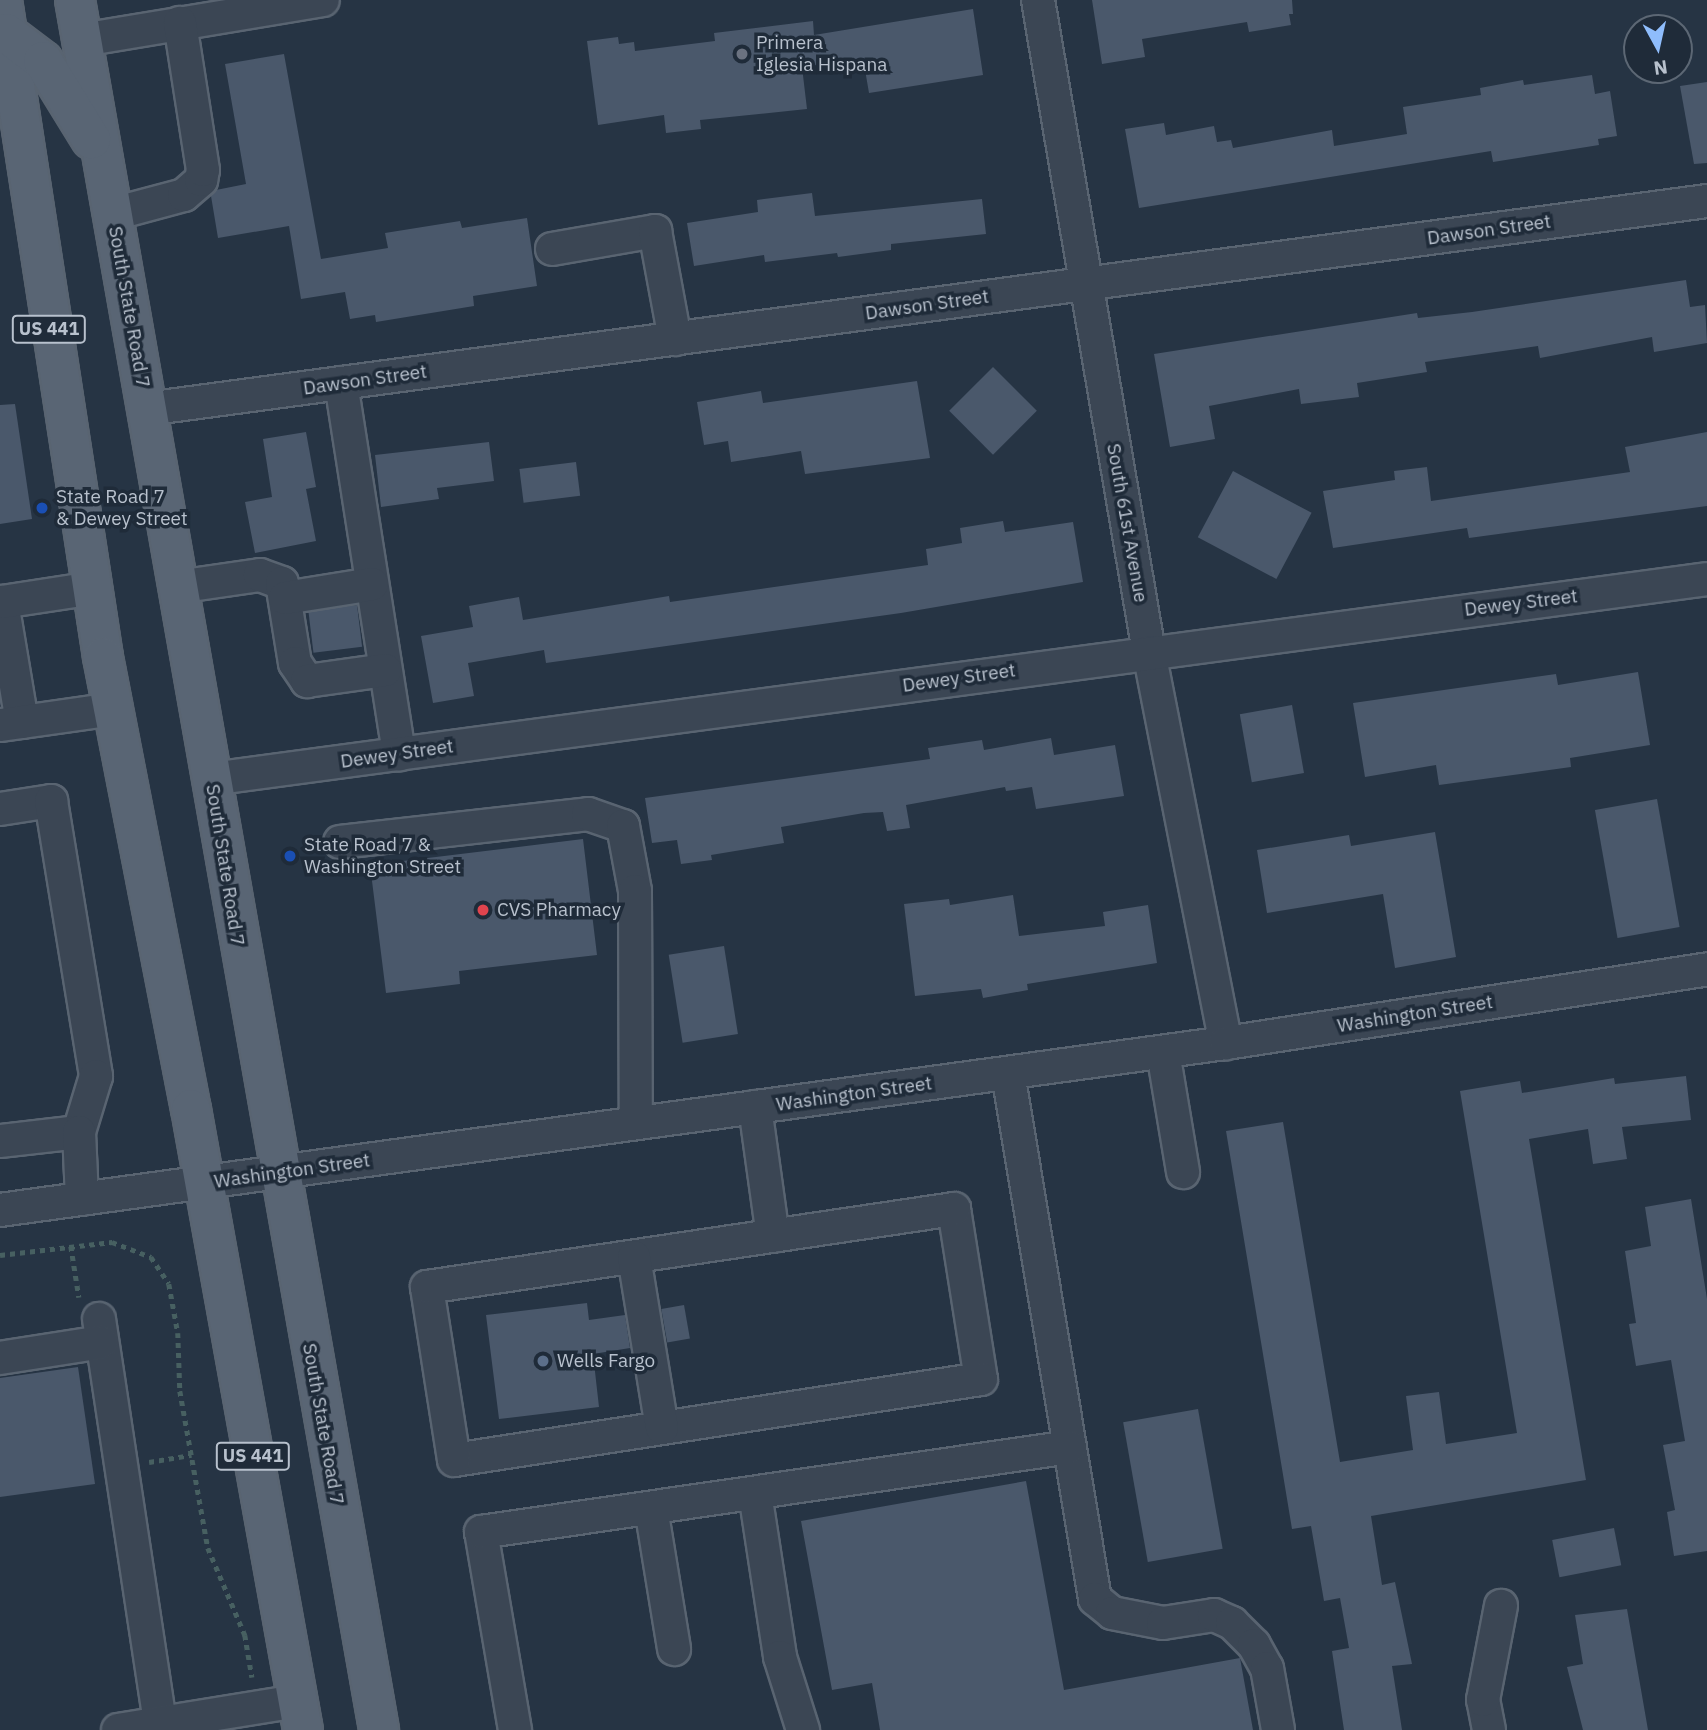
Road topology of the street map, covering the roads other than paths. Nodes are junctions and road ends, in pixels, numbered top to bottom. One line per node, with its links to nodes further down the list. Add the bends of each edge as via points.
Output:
1 (52, 0): 7 (main road)
2 (75, 0): 7 (main road, South State Road 7)
3 (1038, 0): 12 (street, South 61st Avenue)
4 (308, 1): 6 (street)
5 (3, 22): 8 (main road, via 43,61); 19 (main road, US 441)
6 (180, 23): 7 (street); 10 (street, via 201,180 184,195)
7 (82, 40): 8 (main road, South State Road 7)
8 (102, 155): 10 (main road, South State Road 7)
9 (1707, 201): 12 (street, Dawson Street)
10 (113, 214): 15 (main road, South State Road 7)
11 (552, 249): 13 (street, via 655,231)
12 (1087, 284): 13 (street, Dawson Street); 22 (street, South 61st Avenue)
13 (675, 339): 14 (street, Dawson Street)
14 (341, 383): 15 (street, Dawson Street); 17 (street)
15 (146, 409): 18 (main road, South State Road 7)
16 (1707, 579): 22 (street, Dewey Street)
17 (372, 584): 21 (street); 24 (street)
18 (177, 587): 21 (street, via 260,575 282,583); 28 (main road, South State Road 7)
19 (93, 588): 20 (street); 25 (main road, US 441)
20 (1, 596): 23 (street)
21 (285, 598): 24 (street, via 295,663 307,681)
22 (1149, 652): 27 (street, Dewey Street); 32 (street, South 61st Avenue)
23 (6, 669): 26 (street)
24 (386, 670): 27 (street)
25 (113, 709): 26 (street); 41 (main road, US 441)
26 (11, 723)
27 (399, 754): 28 (street, Dewey Street)
28 (211, 779): 40 (main road, South State Road 7)
29 (0, 808): 37 (street, via 51,801 96,1076)
30 (340, 842): 36 (street, via 588,814 623,826 635,891)
31 (1707, 969): 32 (street, Washington Street)
32 (1226, 1044): 33 (street, Washington Street)
33 (1163, 1052): 34 (street, Washington Street); 39 (street)
34 (1008, 1073): 35 (street, Washington Street); 48 (street)
35 (755, 1107): 36 (street, Washington Street); 44 (street)
36 (636, 1123): 40 (street, Washington Street)
37 (79, 1132): 38 (street); 42 (street)
38 (0, 1141)
39 (1183, 1172)
40 (277, 1173): 41 (street, Washington Street); 56 (main road, South State Road 7)
41 (203, 1183): 42 (street, Washington Street); 53 (main road, US 441)
42 (82, 1199): 43 (street, Washington Street)
43 (0, 1210)
44 (773, 1236): 45 (street); 47 (street, via 954,1209 981,1379)
45 (634, 1256): 47 (street); 47 (street, via 428,1287 454,1460)
46 (0, 1358): 54 (street, via 101,1330)
47 (662, 1428)
48 (1070, 1447): 49 (street); 59 (street, via 1095,1599 1112,1613 1163,1623 1214,1615 1232,1623 1268,1668)
49 (755, 1493): 50 (street); 58 (street, via 780,1657)
50 (651, 1508): 52 (street); 57 (street, via 481,1532)
51 (1501, 1606): 60 (street, via 1483,1700)
52 (674, 1649)
53 (300, 1716): 54 (street, via 257,1708)
54 (160, 1727): 55 (street)
55 (118, 1730)
56 (379, 1730)
57 (515, 1730)
58 (803, 1730)
59 (1278, 1730)
60 (1489, 1730)

